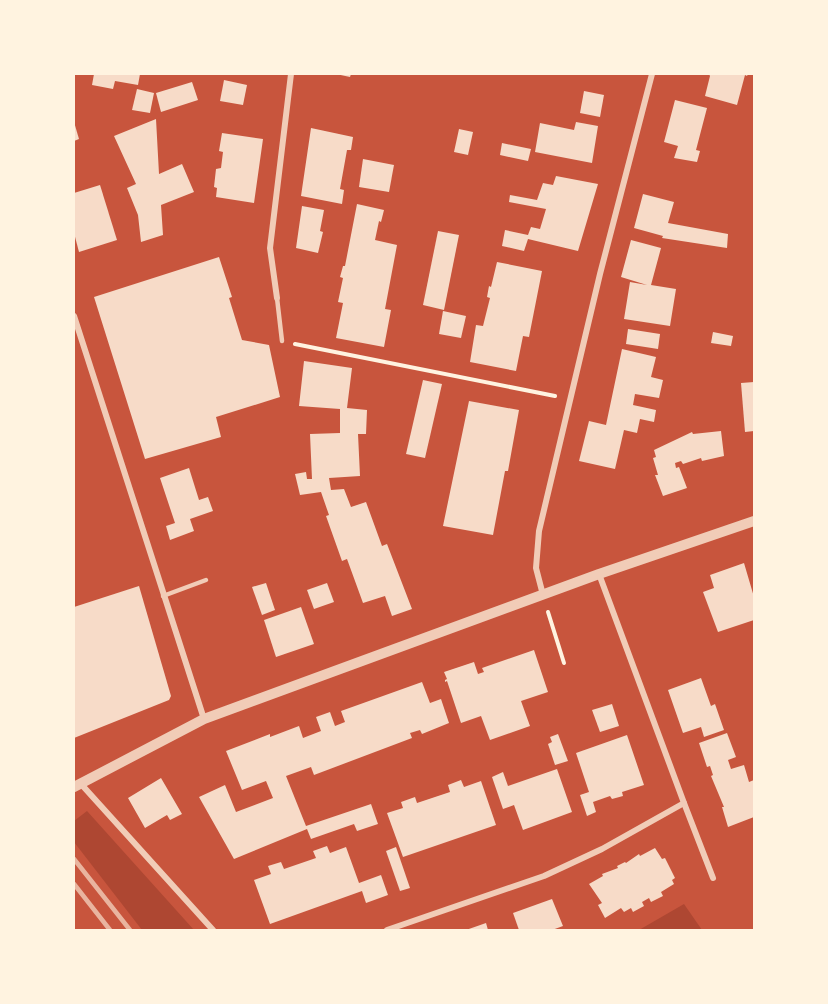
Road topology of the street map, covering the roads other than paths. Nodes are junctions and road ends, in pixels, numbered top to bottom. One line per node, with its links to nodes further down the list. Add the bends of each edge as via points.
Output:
1 (291, 74): 3 (street, via 270,248)
2 (652, 74): 9 (street, via 538,531 536,568)
3 (278, 298): 5 (lane)
4 (74, 316): 10 (street)
5 (282, 341)
6 (754, 521): 7 (street)
7 (599, 574): 9 (street); 13 (street)
8 (206, 580): 10 (lane)
9 (543, 595): 11 (street)
10 (163, 596): 11 (street)
11 (204, 719): 12 (street)
12 (77, 785): 15 (street)
13 (684, 803): 14 (street); 16 (street, via 553,872)
14 (713, 878)
15 (213, 930)
16 (387, 930)

